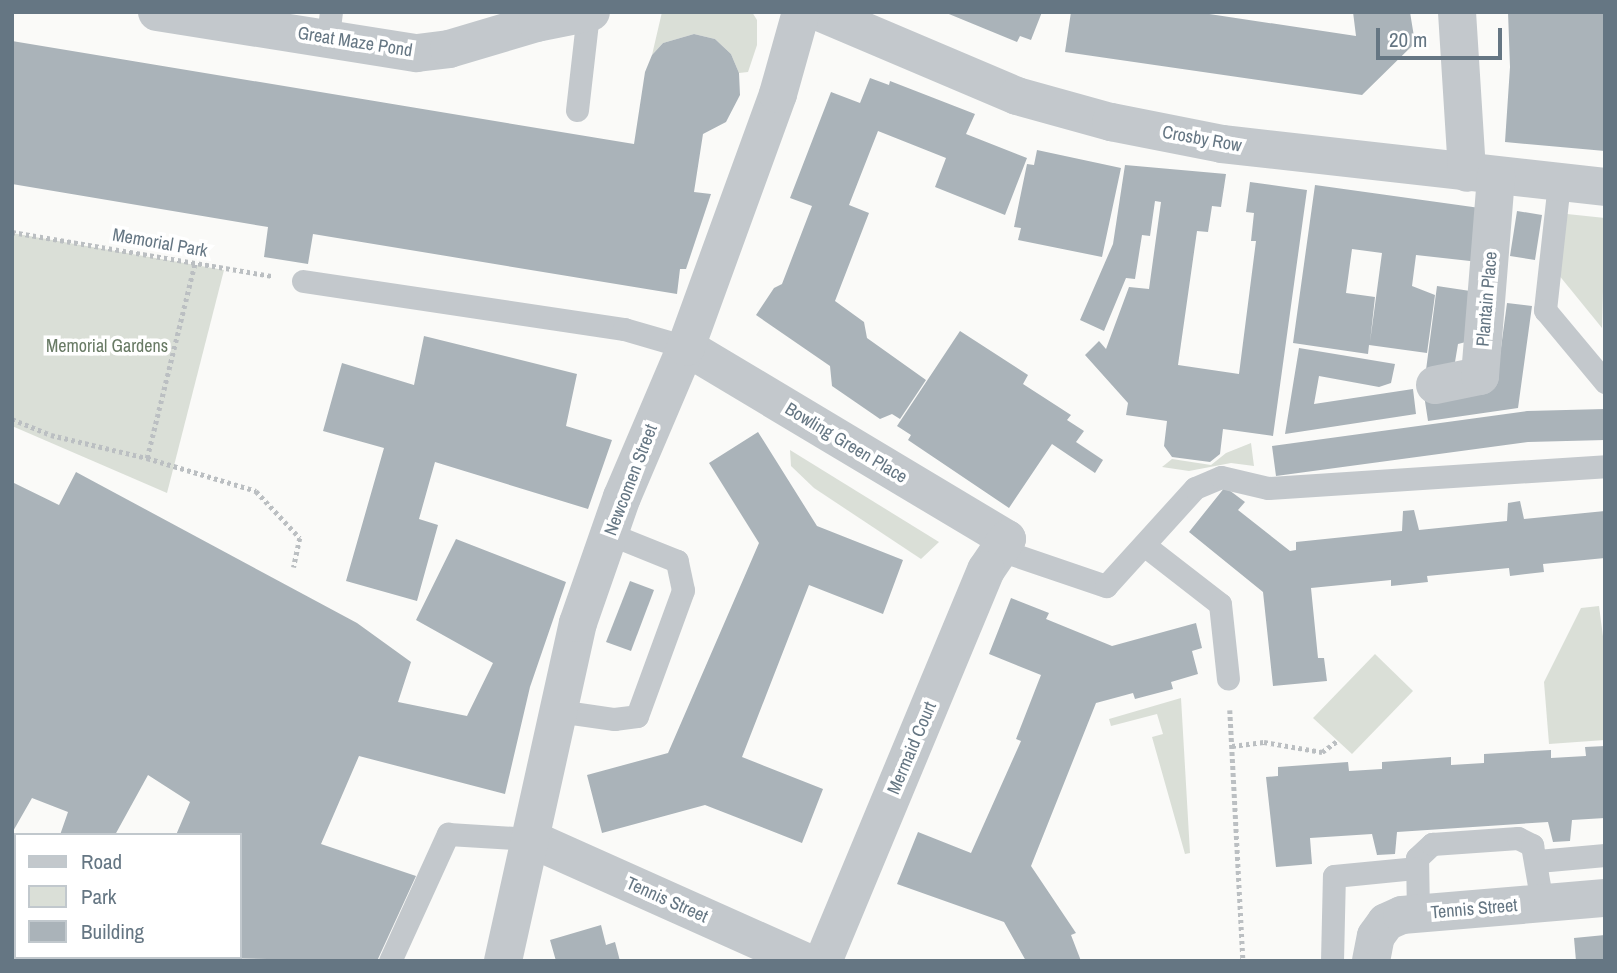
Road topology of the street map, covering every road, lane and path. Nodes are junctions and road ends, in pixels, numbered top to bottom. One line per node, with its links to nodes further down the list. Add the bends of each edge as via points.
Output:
1 (157, 12): 6 (street, Great Maze Pond)
2 (801, 12): 14 (street, Newcomen Street, via 778,94)
3 (819, 12): 8 (street, Crosby Row, via 1017,96 1111,122 1222,144)
4 (1457, 12): 8 (street)
5 (590, 13): 6 (street, Great Maze Pond, via 417,53); 7 (lane)
6 (329, 24)
7 (577, 110)
8 (1482, 175): 9 (street, Crosby Row); 16 (street, Plantain Place, via 1480,376)
9 (1559, 183): 10 (street, Crosby Row); 15 (lane, via 1545,310)
10 (1605, 187)
11 (12, 232): 12 (path, Memorial Park)
12 (195, 263): 13 (path, Memorial Park); 18 (path)
13 (303, 281): 14 (lane, via 625,329)
14 (686, 347): 20 (street, Newcomen Street); 21 (street, Bowling Green Place)
15 (1605, 382)
16 (1434, 385)
17 (12, 419): 18 (path, via 51,435)
18 (147, 458): 23 (path, via 256,491 300,538)
19 (1605, 466): 22 (lane, via 1268,488 1221,477 1195,488)
20 (610, 534): 25 (street, Newcomen Street, via 578,623); 25 (lane, via 677,561 683,590 637,716 614,719)
21 (1005, 545): 22 (lane, via 1107,586); 38 (street, Mermaid Court, via 986,570)
22 (1144, 545): 24 (lane, via 1220,604)
23 (294, 567)
24 (1228, 679): 27 (path)
25 (558, 710): 28 (street, Newcomen Street)
26 (1337, 741): 27 (path, via 1322,752 1264,742)
27 (1231, 746): 39 (path)
28 (531, 839): 35 (lane, via 448,834); 36 (street, Newcomen Street); 37 (street, Tennis Street)
29 (1605, 855): 30 (lane)
30 (1538, 862): 31 (lane, via 1532,845 1518,838 1432,844 1417,858); 33 (lane)
31 (1415, 868): 34 (lane); 40 (lane, via 1334,876)
32 (1605, 898): 33 (street, Tennis Street)
33 (1542, 903): 34 (street, Tennis Street)
34 (1418, 914): 41 (street, Tennis Street, via 1386,922 1376,936)
35 (390, 961)
36 (503, 961)
37 (804, 961)
38 (823, 961)
39 (1243, 961)
40 (1332, 961)
41 (1371, 961)

